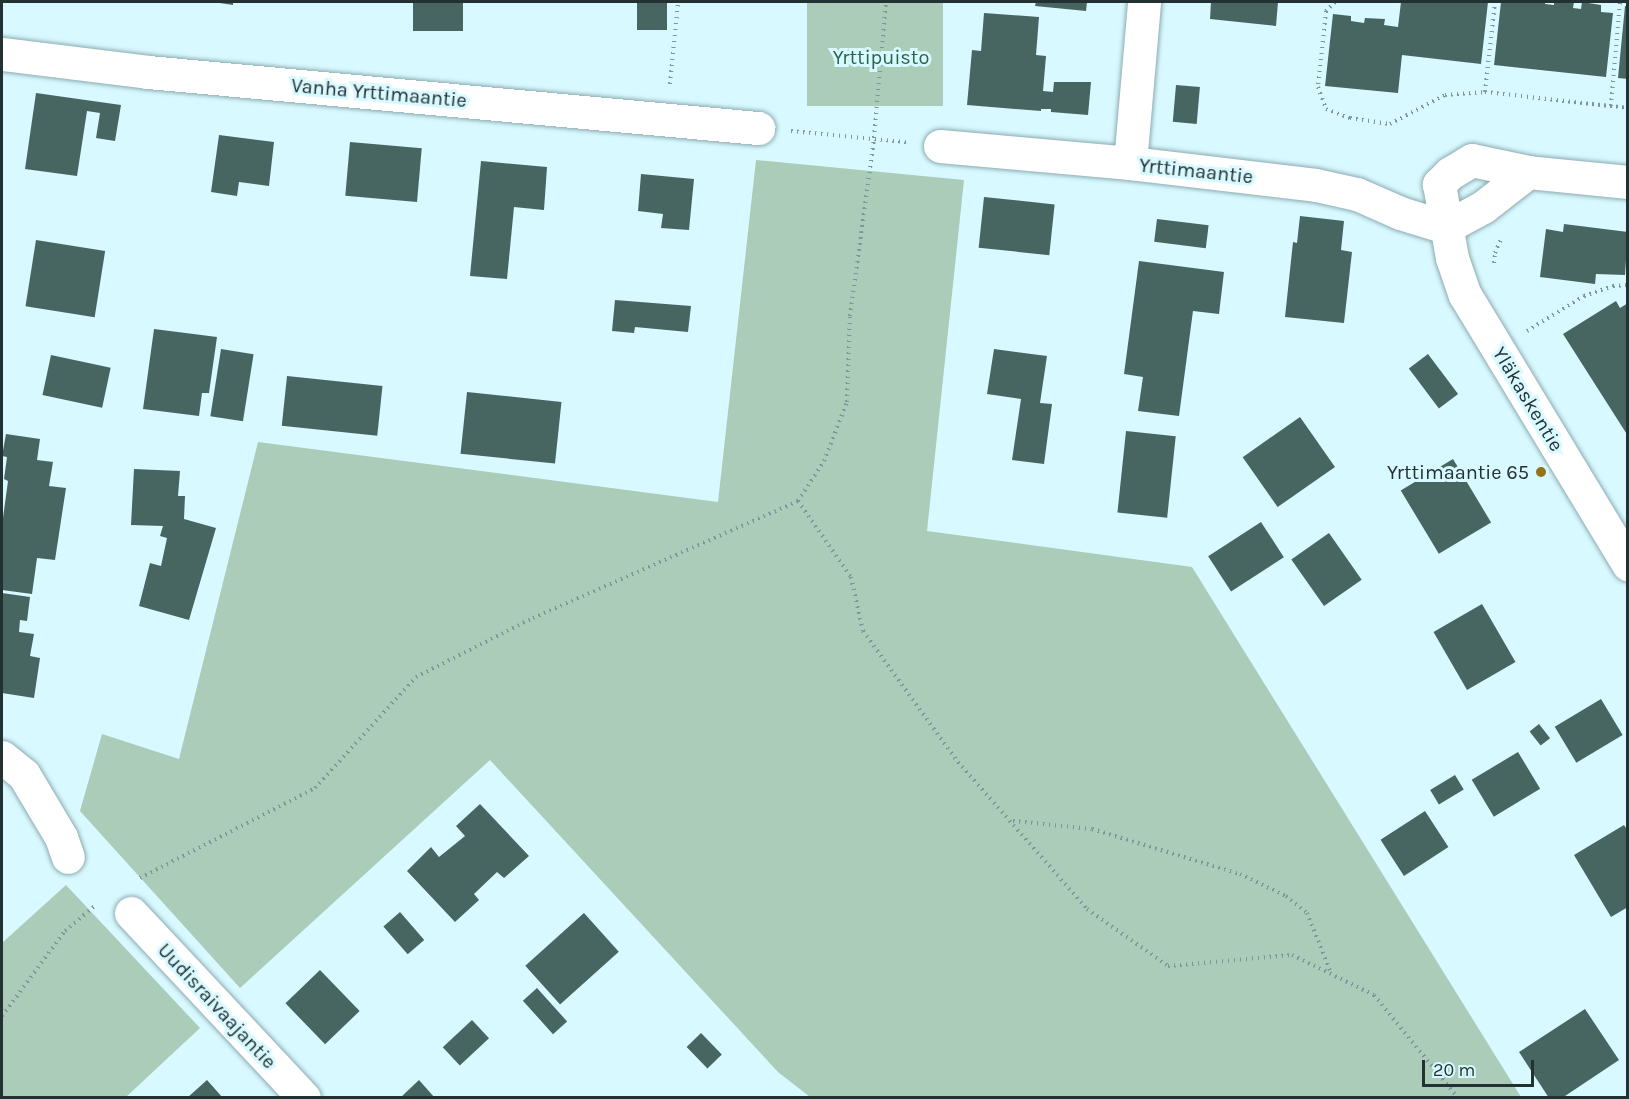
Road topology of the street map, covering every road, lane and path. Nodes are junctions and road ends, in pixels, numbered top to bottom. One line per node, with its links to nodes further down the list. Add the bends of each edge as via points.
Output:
1 (678, 2): 11 (path)
2 (886, 2): 13 (path)
3 (1144, 2): 15 (street)
4 (1335, 2): 8 (path, via 1326,11 1318,87 1326,109 1350,118 1390,124 1445,95)
5 (1495, 2): 8 (path)
6 (1620, 2): 9 (path)
7 (2, 54): 11 (street, Vanha Yrttimaantie, via 148,72)
8 (1485, 92): 9 (path)
9 (1611, 106): 10 (path)
10 (1628, 108)
11 (666, 120): 12 (street, Vanha Yrttimaantie)
12 (758, 128): 13 (path)
13 (874, 138): 14 (path); 21 (path, via 850,316 847,402 824,461)
14 (940, 146): 15 (street, Yrttimaantie)
15 (1130, 163): 18 (street, Yrttimaantie, via 1317,185 1357,194)
16 (1528, 172): 17 (street); 18 (street, via 1483,207); 18 (street, via 1472,160 1450,173 1439,184)
17 (1628, 182)
18 (1446, 227): 22 (street, Yläkaskentie, via 1465,295)
19 (1628, 285): 20 (path, via 1584,296)
20 (1521, 335)
21 (798, 501): 24 (path, via 851,577 863,631 958,762); 26 (path, via 533,618 416,677 315,788)
22 (1628, 564)
23 (2, 757): 25 (street, via 24,775 61,837)
24 (1012, 820): 28 (path, via 1092,829 1240,874 1286,896 1307,913); 28 (path, via 1087,909 1168,966 1292,955)
25 (68, 857)
26 (131, 898): 30 (street, Uudisraivaajantie)
27 (102, 900): 29 (path, via 65,931)
28 (1331, 974): 31 (path, via 1374,995)
29 (2, 1016)
30 (304, 1098)
31 (1458, 1098)

